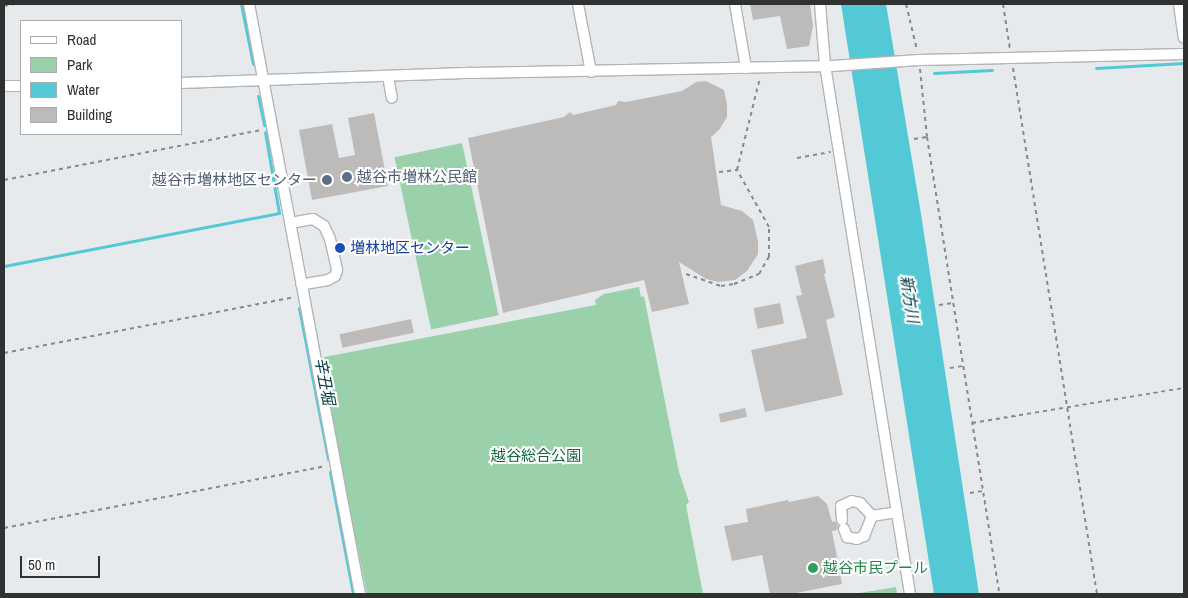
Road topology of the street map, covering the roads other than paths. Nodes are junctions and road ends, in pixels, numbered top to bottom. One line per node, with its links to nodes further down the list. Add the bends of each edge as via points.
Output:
1 (249, 4): 12 (street)
2 (578, 4): 10 (street)
3 (735, 4): 9 (street)
4 (820, 4): 8 (street)
5 (1179, 4): 6 (street)
6 (1184, 38)
7 (1184, 54): 8 (street, via 919,60)
8 (829, 66): 9 (street); 19 (street)
9 (746, 68): 10 (street)
10 (591, 72): 11 (street)
11 (388, 76): 12 (street); 16 (street)
12 (264, 81): 13 (street); 17 (street)
13 (182, 83)
14 (4, 86): 15 (street)
15 (20, 86)
16 (392, 98)
17 (290, 223): 18 (street); 18 (street, via 313,219 328,229 337,270 335,276)
18 (302, 290): 21 (street, via 310,307)
19 (897, 512): 20 (street); 22 (street)
20 (872, 516): 20 (street, via 864,536 857,539 847,537 841,506 852,501 860,503)
21 (360, 594)
22 (910, 594)

